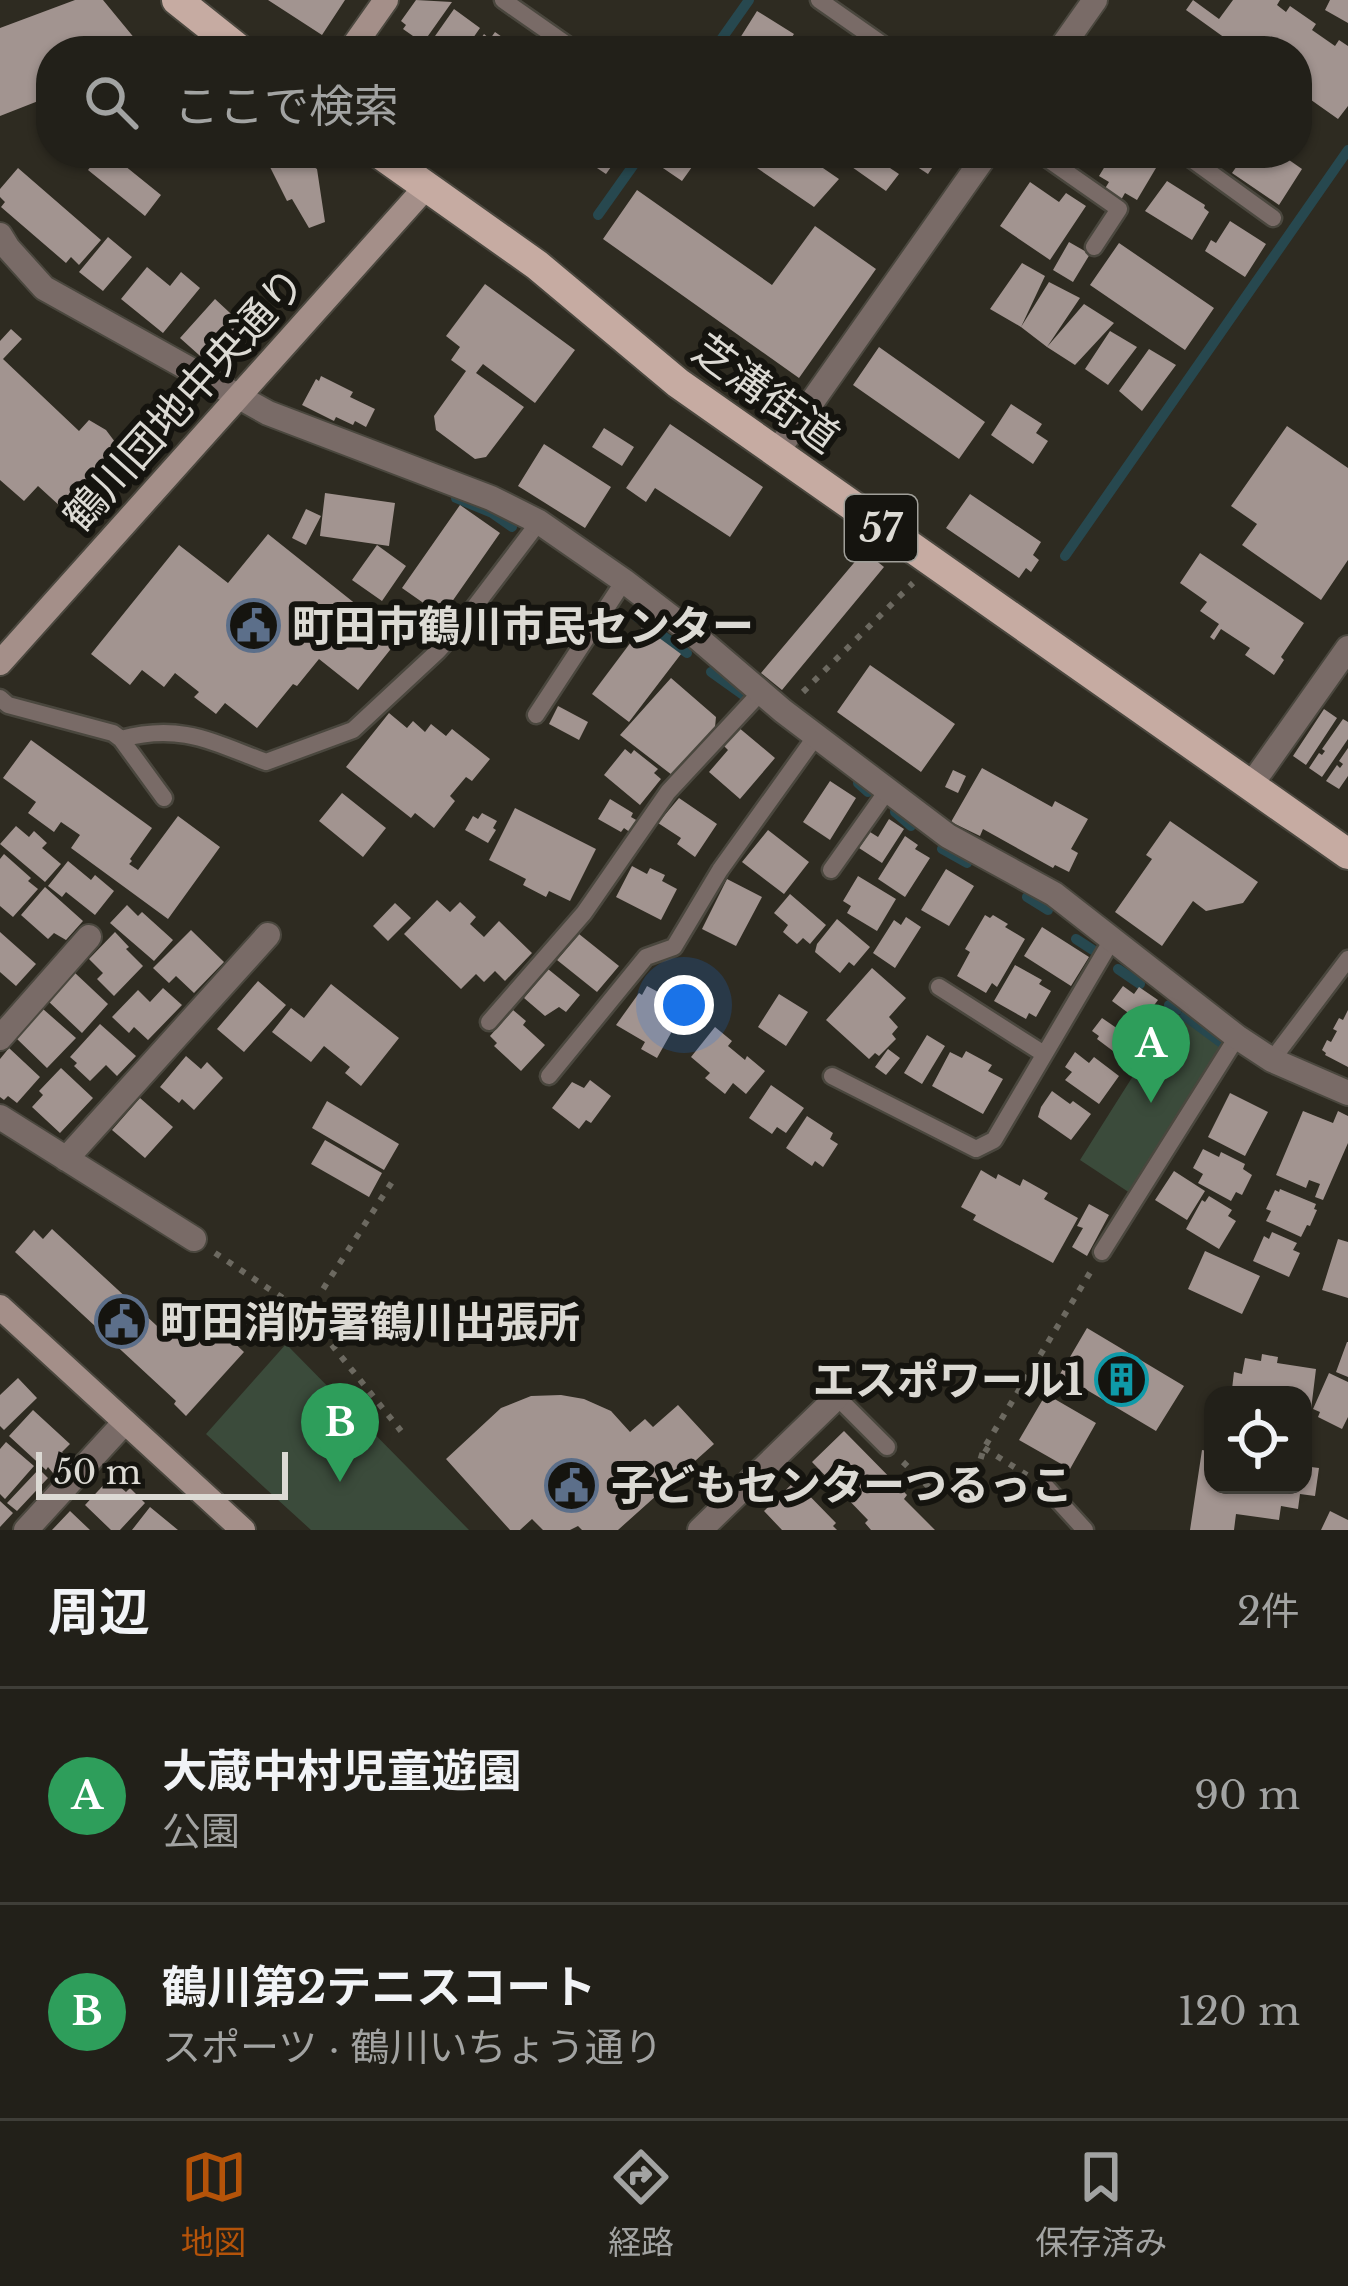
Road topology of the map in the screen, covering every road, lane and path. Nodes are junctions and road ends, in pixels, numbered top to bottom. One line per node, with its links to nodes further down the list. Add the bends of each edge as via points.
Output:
1 (177, 0): 6 (main road)
2 (386, 0): 7 (street)
3 (503, 0): 8 (lane)
4 (819, 0): 9 (lane)
5 (1095, 0): 10 (street)
6 (222, 36)
7 (361, 36)
8 (555, 36)
9 (871, 36)
10 (1070, 36)
11 (400, 168): 15 (main road, 芝溝街道 / 57)
12 (976, 168): 20 (street)
13 (1061, 168): 18 (lane, via 1119,209)
14 (1204, 168): 16 (lane)
15 (426, 187): 19 (street, 鶴川団地中央通り); 20 (main road, 芝溝街道 / 57)
16 (1274, 218)
17 (0, 235): 19 (street, via 44,288)
18 (1094, 247)
19 (238, 397): 21 (street); 25 (street, 鶴川団地中央通り)
20 (776, 453): 22 (main road, 芝溝街道 / 57)
21 (539, 522): 23 (street); 31 (lane, via 448,640 353,730 266,762 191,734)
22 (932, 563): 28 (path); 32 (main road, 芝溝街道 / 57)
23 (624, 581): 26 (street); 29 (lane)
24 (1348, 648): 32 (street)
25 (0, 663)
26 (760, 692): 28 (street); 42 (lane, via 668,792 584,913)
27 (0, 698): 31 (lane)
28 (783, 711): 30 (street)
29 (536, 715)
30 (816, 736): 33 (street); 47 (lane, via 674,946 646,957)
31 (121, 739): 34 (lane)
32 (1251, 785): 35 (main road, 芝溝街道 / 57)
33 (887, 791): 36 (lane); 39 (street)
34 (164, 798)
35 (1348, 854)
36 (831, 870)
37 (268, 935): 51 (street)
38 (89, 937): 44 (street)
39 (1114, 938): 43 (street); 45 (lane)
40 (1348, 958): 46 (lane)
41 (939, 987): 45 (lane)
42 (488, 1022)
43 (1237, 1037): 46 (street); 54 (lane)
44 (0, 1038)
45 (1043, 1054): 48 (lane, via 994,1139 976,1149)
46 (1272, 1060): 49 (street)
47 (549, 1076)
48 (832, 1076)
49 (1348, 1093)
50 (0, 1117): 51 (street)
51 (65, 1159): 53 (street)
52 (392, 1182): 56 (path)
53 (194, 1239): 56 (path)
54 (1102, 1252): 61 (path)
55 (0, 1307): 58 (street)
56 (307, 1314): 59 (path)
57 (836, 1397): 60 (lane); 65 (street)
58 (125, 1421): 63 (street); 64 (street)
59 (401, 1431)
60 (887, 1447): 61 (path, via 931,1489 974,1480)
61 (984, 1448): 62 (path)
62 (1045, 1486): 66 (lane)
63 (26, 1530)
64 (242, 1530)
65 (700, 1530)
66 (1085, 1530)

